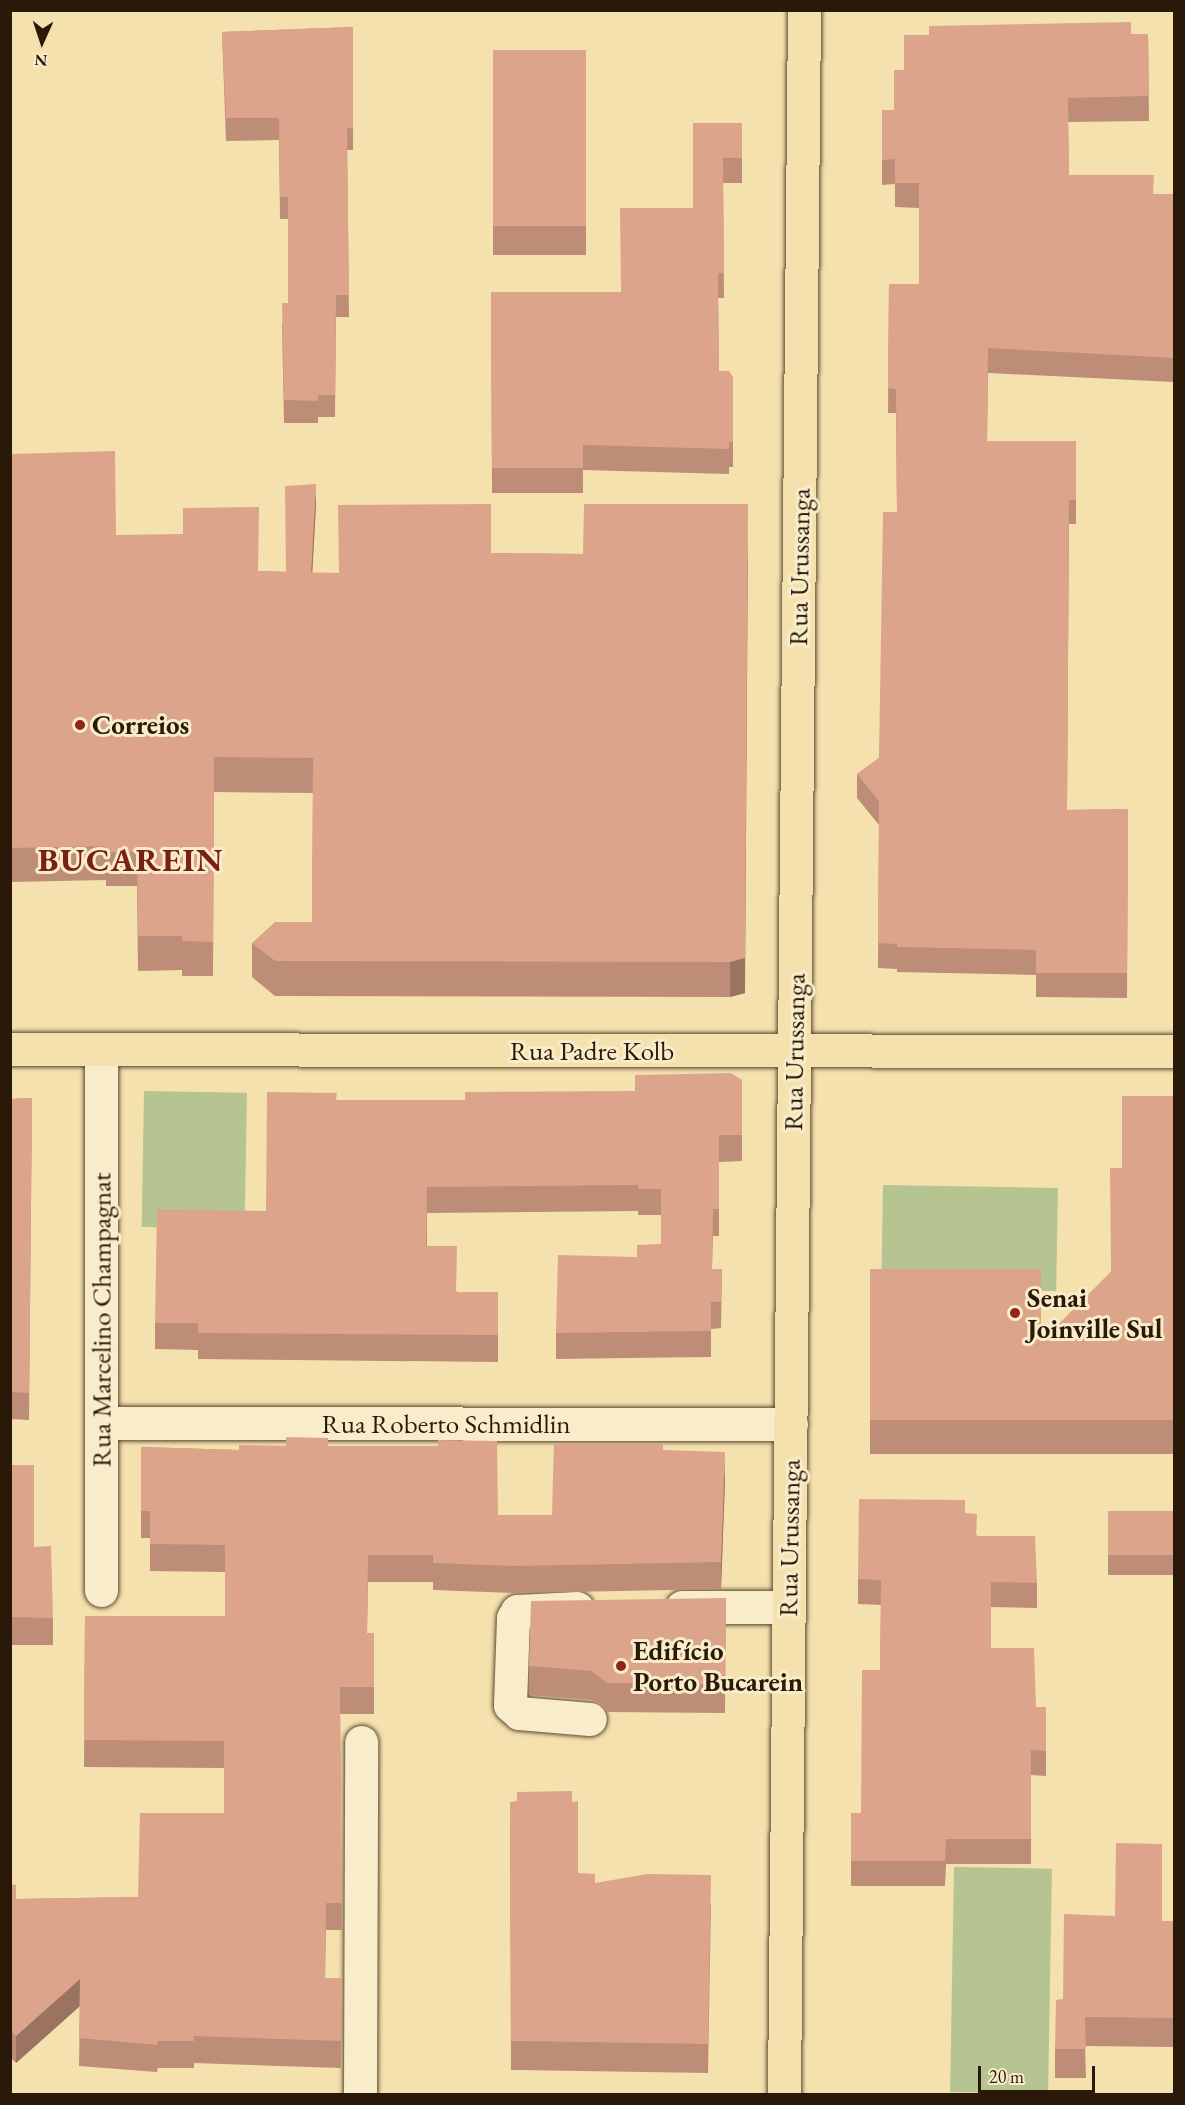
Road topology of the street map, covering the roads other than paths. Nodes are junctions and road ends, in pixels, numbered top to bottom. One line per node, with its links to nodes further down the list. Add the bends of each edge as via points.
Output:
1 (804, 10): 4 (main road, Rua Urussanga)
2 (10, 1049): 3 (main road, Rua Padre Kolb)
3 (101, 1049): 4 (main road, Rua Padre Kolb); 6 (street, Rua Marcelino Champagnat)
4 (794, 1051): 5 (main road, Rua Padre Kolb); 7 (main road, Rua Urussanga)
5 (1174, 1051)
6 (101, 1423): 7 (street, Rua Roberto Schmidlin); 8 (street, Rua Marcelino Champagnat)
7 (791, 1424): 9 (main road, Rua Urussanga)
8 (101, 1590)
9 (789, 1607): 11 (street); 15 (main road, Rua Urussanga)
10 (609, 1608): 12 (street, via 525,1608 513,1618 510,1705 514,1711)
11 (657, 1608)
12 (590, 1719)
13 (361, 1742): 14 (street)
14 (360, 2094)
15 (784, 2094)

